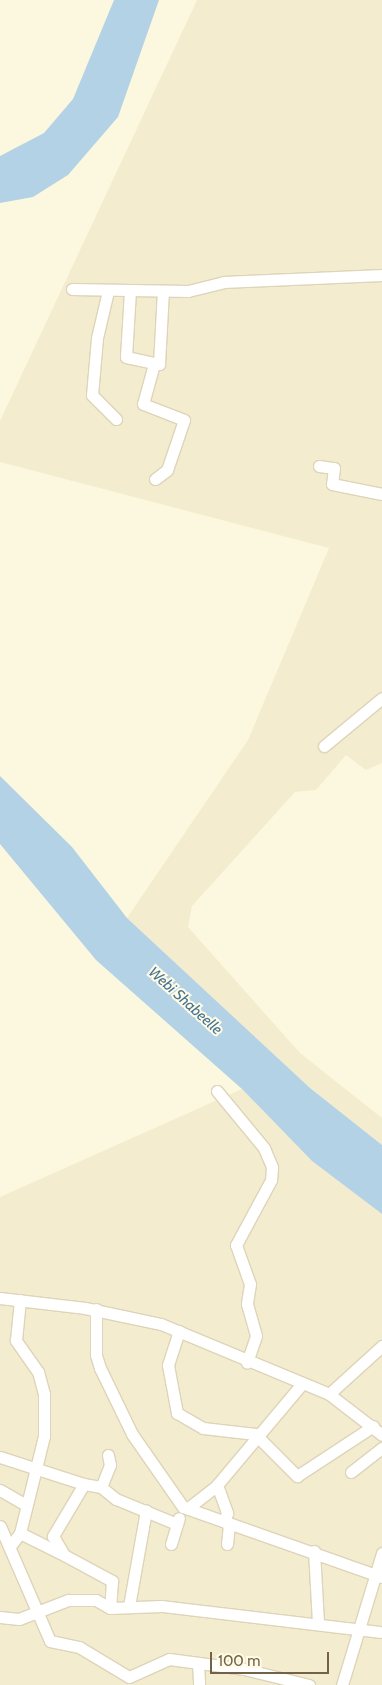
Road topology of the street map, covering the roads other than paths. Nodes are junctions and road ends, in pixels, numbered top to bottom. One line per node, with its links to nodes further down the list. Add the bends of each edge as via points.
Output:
1 (382, 275): 5 (street, via 223,282 188,291)
2 (72, 289): 3 (street)
3 (108, 291): 4 (street); 7 (street, via 96,338 92,395)
4 (130, 291): 5 (street); 6 (street, via 126,357)
5 (163, 291): 6 (street, via 158,364)
6 (154, 364): 9 (street, via 143,404 184,420 167,470)
7 (116, 419)
8 (320, 466): 10 (street, via 334,468 332,484)
9 (155, 479)
10 (382, 494)
11 (382, 698): 12 (street)
12 (324, 746)
13 (217, 1090): 19 (street, via 264,1148 272,1167 271,1180 236,1245 250,1284 247,1304 256,1336)
14 (0, 1298): 15 (street)
15 (20, 1300): 16 (street); 29 (street, via 16,1340 38,1372 44,1394 44,1436)
16 (96, 1310): 17 (street); 36 (street, via 96,1355 100,1368 132,1434)
17 (179, 1331): 19 (street); 23 (street, via 168,1365 171,1398 177,1413 203,1428)
18 (382, 1346): 21 (street)
19 (247, 1362): 20 (street)
20 (301, 1384): 21 (street); 23 (street, via 287,1407)
21 (329, 1394): 22 (street)
22 (373, 1426): 23 (street, via 297,1476); 24 (street)
23 (256, 1435): 26 (street); 32 (street)
24 (382, 1435)
25 (382, 1448): 30 (street)
26 (262, 1454)
27 (108, 1455): 33 (street, via 110,1465)
28 (0, 1456): 29 (street)
29 (38, 1468): 31 (street); 35 (street)
30 (351, 1472)
31 (84, 1484): 33 (street); 46 (street, via 53,1536)
32 (217, 1485): 36 (street); 38 (street, via 227,1512)
33 (101, 1487): 37 (street, via 116,1500)
34 (0, 1490): 35 (street)
35 (26, 1505): 41 (street)
36 (186, 1508): 38 (street); 39 (street)
37 (146, 1512): 39 (street); 49 (street)
38 (226, 1523): 43 (street); 45 (street)
39 (177, 1524): 42 (street)
40 (0, 1526): 44 (street)
41 (20, 1533): 44 (street); 46 (street)
42 (171, 1544)
43 (227, 1544)
44 (11, 1545): 51 (street)
45 (314, 1551): 48 (street); 53 (street)
46 (60, 1553): 50 (street, via 112,1581)
47 (382, 1553): 48 (street)
48 (380, 1576): 54 (street)
49 (129, 1606): 50 (street); 53 (street)
50 (110, 1608): 51 (street, via 96,1600 68,1600)
51 (38, 1612): 52 (street, via 19,1619); 56 (street, via 50,1641 79,1647 129,1677 169,1659)
52 (0, 1617)
53 (318, 1622): 54 (street)
54 (361, 1629): 55 (street); 59 (street)
55 (379, 1632)
56 (198, 1663): 57 (street); 58 (street)
57 (199, 1685)
58 (309, 1685)
59 (342, 1685)

